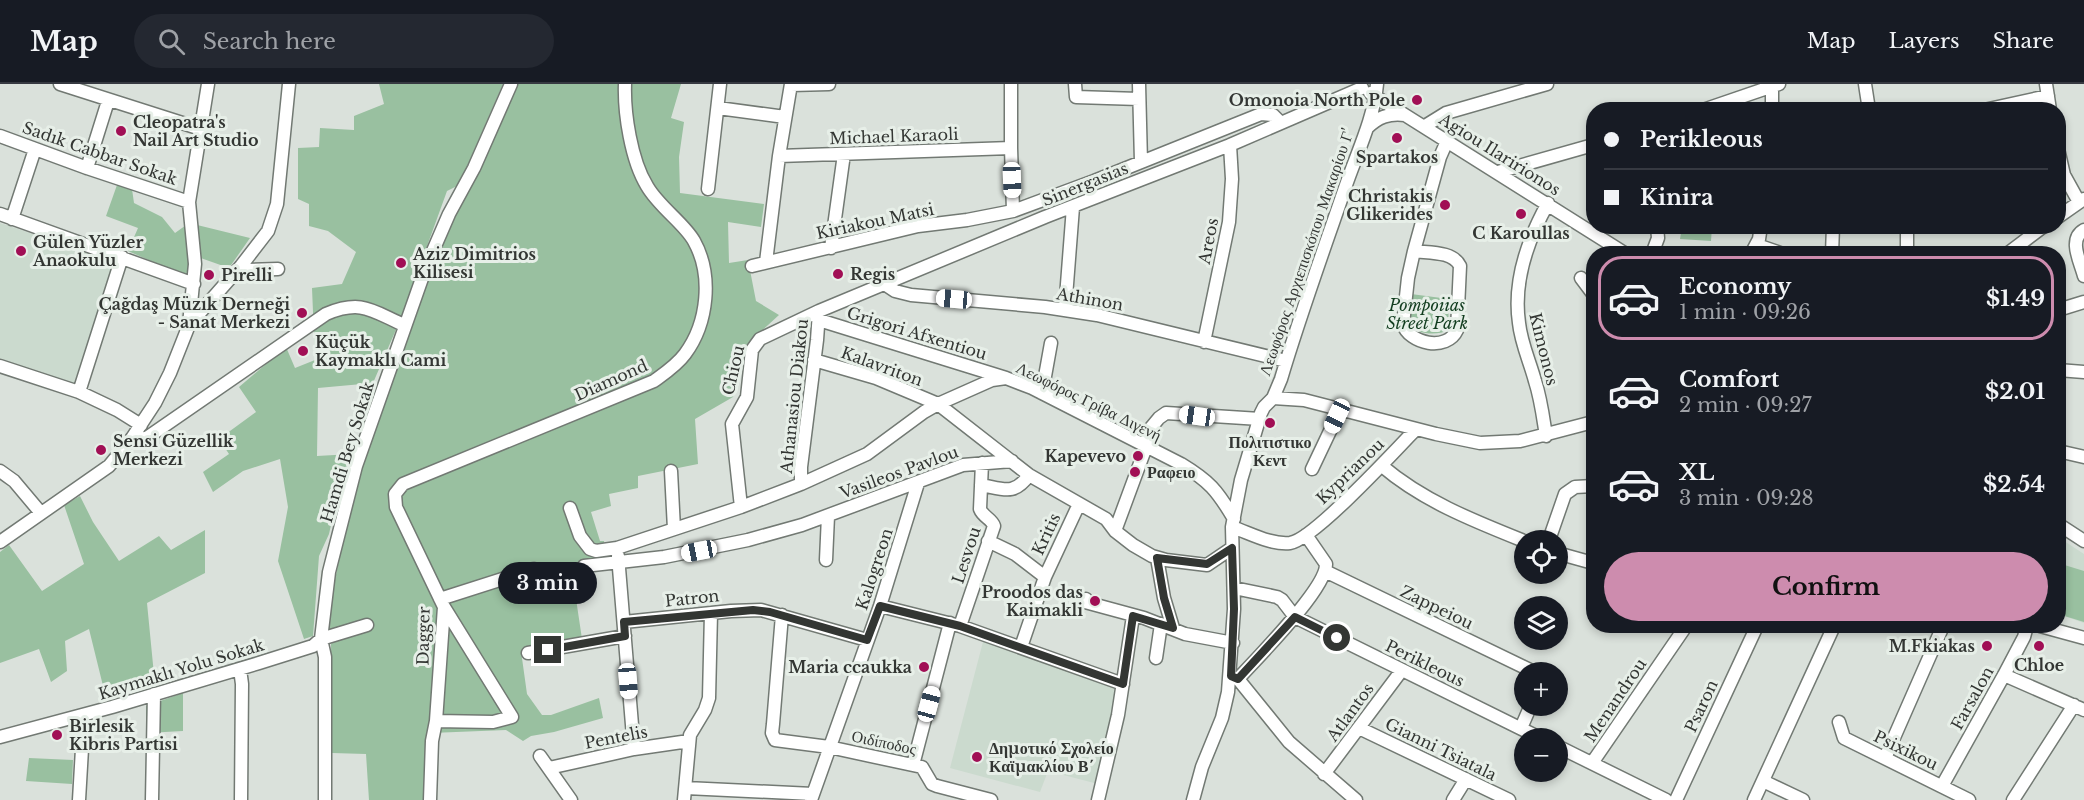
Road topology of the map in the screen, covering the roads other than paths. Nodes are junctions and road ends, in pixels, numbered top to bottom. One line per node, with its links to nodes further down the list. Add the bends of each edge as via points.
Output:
1 (60, 84): 20 (street)
2 (208, 84): 30 (street)
3 (289, 84): 66 (street, via 273,221)
4 (511, 84): 81 (street, Hamdi Bey Sokak, via 445,223)
5 (625, 84): 112 (street, Diamond, via 631,136 645,184 694,240 701,259 707,294 694,339 685,354 654,381)
6 (720, 84): 25 (street)
7 (791, 84): 8 (street); 27 (street)
8 (829, 84)
9 (1011, 84): 37 (street)
10 (1075, 84): 19 (street, via 1076,97)
11 (1139, 84): 19 (street)
12 (1377, 84): 18 (street, Λεωφόρος Αρχιεπισκόπου Μακαρίου Γ')
13 (1547, 84): 29 (street, via 1446,113)
14 (1865, 84): 23 (street)
15 (1774, 85): 21 (street); 22 (street)
16 (1359, 86): 18 (street, Agiou Ilaririonos); 28 (street, Sinergasias)
17 (2047, 90): 24 (street)
18 (1376, 97): 26 (street, Agiou Ilaririonos); 31 (street, Λεωφόρος Αρχιεπισκόπου Μακαρίου Γ')
19 (1139, 99): 42 (street)
20 (108, 101): 30 (street); 43 (street)
21 (1726, 102)
22 (1773, 102)
23 (1868, 102)
24 (2009, 102)
25 (718, 108): 27 (street); 46 (street)
26 (1406, 115): 29 (street, Agiou Ilaririonos); 31 (street, via 1381,117)
27 (785, 117): 41 (street)
28 (1281, 123): 33 (street, Kiriakou Matsi, via 1273,115 1261,114); 35 (street, Sinergasias)
29 (1425, 126): 34 (street, Agiou Ilaririonos)
30 (201, 129): 48 (street)
31 (1365, 129): 85 (street, Λεωφόρος Αρχιεπισκόπου Μακαρίου Γ')
32 (0, 136): 38 (street, Sadık Cabbar Sokak)
33 (1194, 141): 40 (street); 42 (street, Kiriakou Matsi)
34 (1447, 141): 44 (street, Agiou Ilaririonos); 63 (street)
35 (1230, 145): 40 (street, Sinergasias); 82 (street, Areos, via 1229,222)
36 (1586, 147): 44 (street)
37 (1011, 148): 39 (street, Michael Karaoli); 52 (street)
38 (34, 149): 43 (street, Sadık Cabbar Sokak); 54 (street)
39 (844, 154): 41 (street, Michael Karaoli); 62 (street)
40 (1205, 154): 51 (street, Sinergasias)
41 (779, 156): 65 (street)
42 (1141, 162): 49 (street, Kiriakou Matsi)
43 (87, 168): 48 (street, Sadık Cabbar Sokak)
44 (1498, 172): 50 (street, Agiou Ilaririonos)
45 (2066, 178): 47 (street)
46 (708, 189)
47 (2082, 200): 53 (street)
48 (189, 201): 71 (street)
49 (1040, 201): 52 (street, Kiriakou Matsi); 55 (street)
50 (1548, 204): 56 (street, Agiou Ilaririonos); 99 (street, Kimonos, via 1530,238 1518,307)
51 (1073, 207): 55 (street, Sinergasias); 78 (street)
52 (1013, 211): 62 (street, Kiriakou Matsi, via 918,226)
53 (2066, 211)
54 (6, 216): 64 (street)
55 (1045, 218): 72 (street, Sinergasias)
56 (1586, 228)
57 (2084, 230): 69 (street, via 2075,240)
58 (1595, 234): 60 (street, Agiou Ilaririonos)
59 (2033, 234): 61 (street)
60 (1614, 246)
61 (2018, 246)
62 (831, 248): 65 (street, Kiriakou Matsi)
63 (1414, 251): 63 (street, via 1451,256 1460,266 1457,330 1446,342 1417,339 1404,327 1404,303)
64 (122, 257): 71 (street); 90 (street)
65 (766, 262): 67 (street, Kiriakou Matsi)
66 (241, 266): 68 (street, via 247,270); 74 (street)
67 (752, 266)
68 (278, 269)
69 (2084, 276)
70 (1581, 278): 73 (street)
71 (194, 284): 75 (street)
72 (886, 285): 78 (street, Athinon, via 911,295); 79 (street, Sinergasias)
73 (1586, 285)
74 (215, 296): 75 (street); 80 (street)
75 (193, 300): 80 (street)
76 (2084, 302): 77 (street)
77 (2066, 308)
78 (1065, 310): 82 (street, Athinon)
79 (819, 316): 84 (street, Athanasiou Diakou); 89 (street, Grigori Afxentiou); 117 (street, Chiou, via 762,337 752,350 748,392 732,424)
80 (189, 325): 97 (street, via 170,373)
81 (404, 325): 100 (street, via 359,306 339,308 148,437); 162 (street, Hamdi Bey Sokak, via 347,497 329,572)
82 (1204, 342): 85 (street, Athinon)
83 (1051, 343): 91 (street)
84 (814, 360): 93 (street, Kalavriton, via 876,378); 113 (street, Athanasiou Diakou)
85 (1286, 361): 92 (street, Λεωφόρος Αρχιεπισκόπου Μακαρίου Γ')
86 (0, 366): 90 (street)
87 (2066, 370): 88 (street)
88 (2084, 372)
89 (1006, 378): 91 (street, Λεωφόρος Γρίβα Διγενή); 93 (street, Λεωφόρος Γρίβα Διγενή, via 992,380)
90 (79, 392): 97 (street)
91 (1042, 393): 101 (street, Λεωφόρος Γρίβα Διγενή)
92 (1273, 398): 94 (street, via 1304,400); 95 (street, Λεωφόρος Αρχιεπισκόπου Μακαρίου Γ')
93 (938, 404): 104 (street, Kalavriton); 113 (street, Λεωφόρος Γρίβα Διγενή, via 867,454)
94 (1340, 410): 98 (street); 107 (street)
95 (1260, 419): 101 (street, via 1166,413 1149,430); 121 (street, Λεωφόρος Αρχιεπισκόπου Μακαρίου Γ', via 1247,454)
96 (1586, 424): 99 (street)
97 (141, 425): 100 (street)
98 (1416, 429): 99 (street, via 1480,442); 106 (street, Kyprianou)
99 (1546, 436)
100 (132, 438): 119 (street, via 109,466)
101 (1146, 447): 121 (street, Λεωφόρος Γρίβα Διγενή, via 1202,476 1213,486); 125 (street)
102 (2066, 453): 103 (street)
103 (2084, 457)
104 (1012, 461): 105 (street, Vasileos Pavlou); 110 (street)
105 (982, 463): 111 (street, Vasileos Pavlou, via 963,465); 114 (street, Lesvou)
106 (1382, 466): 126 (street, Kyprianou); 127 (street, via 1441,505)
107 (1312, 469)
108 (0, 471): 119 (street, via 14,481)
109 (671, 471): 122 (street)
110 (1029, 475): 114 (street, via 1012,490); 116 (street)
111 (918, 483): 120 (street, Vasileos Pavlou); 145 (street, Kalogreon)
112 (403, 484): 144 (street, Dagger, via 395,494 396,507)
113 (801, 484): 117 (street, Λεωφόρος Γρίβα Διγενή)
114 (981, 485): 128 (street, Lesvou, via 980,509 993,523)
115 (1586, 486): 124 (street, via 1575,487 1565,494)
116 (1079, 504): 125 (street, via 1106,519); 141 (street, Kritis)
117 (741, 507): 122 (street, Λεωφόρος Γρίβα Διγενή)
118 (570, 508): 131 (street, via 580,536 590,549)
119 (41, 513): 130 (street)
120 (828, 516): 135 (street); 137 (street, Vasileos Pavlou, via 739,542)
121 (1233, 523): 126 (street, via 1287,543); 132 (street, Λεωφόρος Αρχιεπισκόπου Μακαρίου Γ')
122 (674, 529): 131 (street, Λεωφόρος Γρίβα Διγενή)
123 (2066, 529): 129 (street)
124 (1552, 530)
125 (1115, 531): 134 (street)
126 (1306, 535): 140 (street, via 1326,564)
127 (1514, 537)
128 (988, 541): 141 (street, via 1015,554); 152 (street, Lesvou)
129 (2084, 541)
130 (0, 542)
131 (617, 548): 137 (street)
132 (1232, 548): 134 (street, via 1207,564); 142 (street, Λεωφόρος Αρχιεπισκόπου Μακαρίου Γ')
133 (1568, 556): 136 (street)
134 (1157, 558): 153 (street)
135 (826, 560)
136 (1586, 561)
137 (620, 563): 138 (street, Vasileos Pavlou); 150 (street)
138 (584, 566)
139 (534, 569): 144 (street)
140 (1325, 571): 149 (street); 168 (street, Zappeiou)
141 (1045, 577): 165 (street, Kritis)
142 (1234, 588): 149 (street, Perikleous, via 1277,597); 164 (street, Λεωφόρος Αρχιεπισκόπου Μακαρίου Γ')
143 (1086, 599): 148 (street, via 1084,602)
144 (442, 603): 178 (street, Dagger); 178 (street, via 512,717 493,722)
145 (880, 606): 152 (street); 163 (street, Kalogreon)
146 (711, 613): 147 (street, Patron, via 753,610); 150 (street, Patron); 183 (street, via 709,698)
147 (783, 615): 163 (street, Patron); 184 (street, Οιδίποδος, via 773,736 778,741)
148 (1133, 616): 153 (street); 173 (street)
149 (1295, 617): 170 (street, Perikleous); 172 (street)
150 (624, 622): 160 (street)
151 (367, 625): 162 (street, Kaymaklı Yolu Sokak)
152 (955, 625): 165 (street); 190 (street, Lesvou)
153 (1167, 626): 164 (street, via 1185,634); 167 (street)
154 (1681, 633): 189 (street, Menandrou)
155 (1754, 633): 212 (street, Psaron)
156 (1831, 633): 194 (street)
157 (1940, 633): 188 (street)
158 (2025, 633): 171 (street, Farsalon)
159 (2066, 633): 161 (street)
160 (625, 636): 166 (street); 185 (street)
161 (2084, 638)
162 (321, 639): 169 (street, Kaymaklı Yolu Sokak, via 313,646); 203 (street, Hamdi Bey Sokak, via 326,657)
163 (867, 640): 184 (street, Kalogreon)
164 (1233, 643): 172 (street, Λεωφόρος Αρχιεπισκόπου Μακαρίου Γ')
165 (1021, 647): 173 (street)
166 (528, 653)
167 (1156, 658)
168 (1514, 662)
169 (240, 669): 174 (street, Kaymaklı Yolu Sokak); 202 (street)
170 (1401, 670): 180 (street, Atlantos); 181 (street, Perikleous)
171 (2004, 675): 175 (street); 195 (street, Farsalon)
172 (1234, 677): 192 (street, via 1289,742); 199 (street, Λεωφόρος Αρχιεπισκόπου Μακαρίου Γ', via 1202,767)
173 (1123, 684): 207 (street)
174 (154, 694): 176 (street, Kaymaklı Yolu Sokak); 201 (street)
175 (2079, 708): 216 (street)
176 (84, 715): 182 (street, Kaymaklı Yolu Sokak); 200 (street)
177 (1526, 716): 181 (street)
178 (436, 721): 204 (street, Dagger)
179 (1839, 722): 188 (street, Psixikou, via 1844,738)
180 (1359, 728): 192 (street, Atlantos); 193 (street, Gianni Tsiatala)
181 (1521, 728)
182 (0, 737)
183 (689, 741): 185 (street, Pentelis); 196 (street)
184 (829, 747): 190 (street, Οιδίποδος); 198 (street, Kalogreon)
185 (634, 749): 191 (street, Pentelis)
186 (1568, 751): 189 (street)
187 (540, 756): 191 (street)
188 (1886, 758): 195 (street, Psixikou)
189 (1592, 763): 211 (street)
190 (913, 765): 197 (street, Οιδίποδος, via 925,770 932,784)
191 (549, 768): 205 (street)
192 (1324, 774): 208 (street)
193 (1466, 779): 209 (street); 210 (street, Gianni Tsiatala)
194 (1763, 781): 213 (street); 214 (street)
195 (1942, 786): 215 (street, Psixikou)
196 (685, 794): 198 (street)
197 (958, 796): 206 (street, Οιδίποδος)
198 (812, 797)
199 (1195, 799)
200 (80, 800)
201 (152, 800)
202 (241, 800)
203 (325, 800)
204 (430, 800)
205 (571, 800)
206 (992, 800)
207 (1098, 800)
208 (1356, 800)
209 (1453, 800)
210 (1509, 800)
211 (1666, 800)
212 (1676, 800)
213 (1754, 800)
214 (1803, 800)
215 (1969, 800)
216 (2013, 800)

